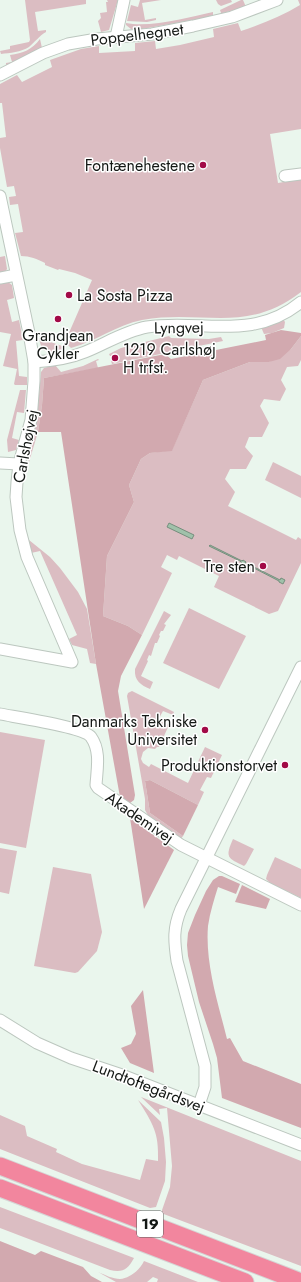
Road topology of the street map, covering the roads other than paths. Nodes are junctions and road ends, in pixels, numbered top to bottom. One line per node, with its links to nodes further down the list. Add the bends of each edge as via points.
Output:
1 (124, 0): 3 (street)
2 (277, 0): 3 (street, Poppelhegnet, via 217,21 152,34)
3 (116, 37): 4 (street, Poppelhegnet, via 68,44 43,53)
4 (0, 75)
5 (301, 174): 6 (street)
6 (286, 176)
7 (0, 196): 8 (street, Carlshøjvej)
8 (16, 275): 9 (street); 11 (street, Carlshøjvej)
9 (0, 278)
10 (301, 302): 11 (street, Lyngvej, via 284,313 257,323 236,327 168,325 146,328 124,334 76,356)
11 (34, 362): 13 (street, Carlshøjvej, via 31,420)
12 (0, 463): 13 (street)
13 (19, 464): 14 (street, Carlshøjvej, via 16,497 23,545 72,662)
14 (0, 649)
15 (301, 666): 17 (street)
16 (0, 714): 17 (street, Akademivej, via 75,729 91,736 98,750 98,788 181,845)
17 (206, 858): 18 (street); 20 (street, via 176,920 174,931 177,961 205,1066 205,1087)
18 (301, 904)
19 (0, 1020): 20 (street, Lundtoftegårdsvej, via 36,1043)
20 (199, 1105): 21 (street, Lundtoftegårdsvej)
21 (301, 1145)
22 (0, 1166): 25 (highway, 19)
23 (0, 1188): 24 (highway, 19)
24 (245, 1282)
25 (301, 1282)

